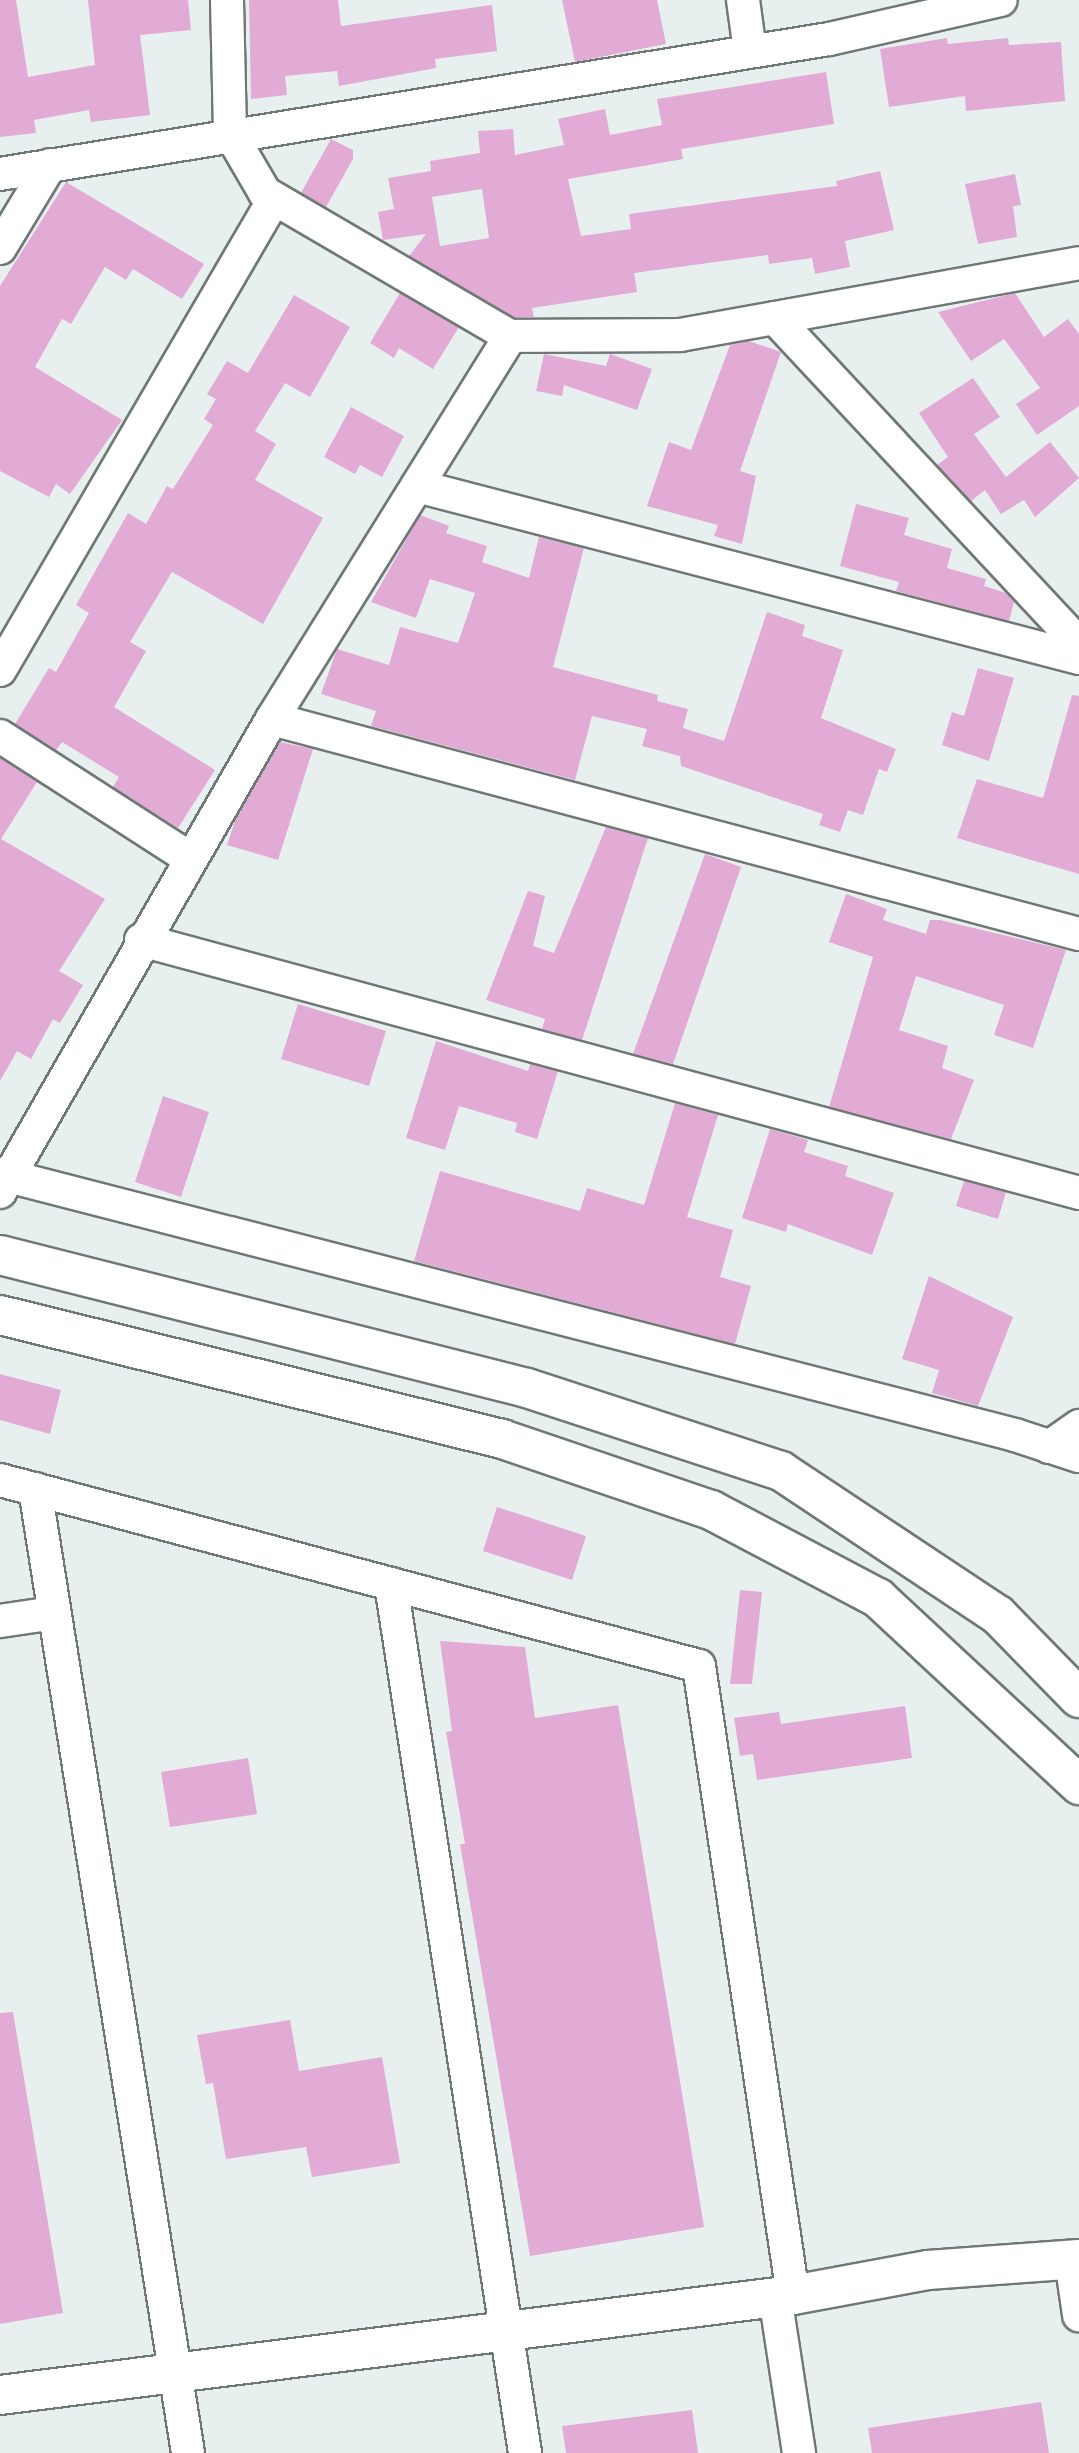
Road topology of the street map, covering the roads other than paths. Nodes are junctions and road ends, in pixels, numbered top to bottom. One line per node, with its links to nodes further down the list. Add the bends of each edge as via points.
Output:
1 (228, 0): 5 (street)
2 (743, 0): 4 (street)
3 (1001, 0): 4 (street)
4 (750, 51): 5 (street)
5 (230, 133): 6 (street); 8 (street)
6 (50, 165): 7 (street); 9 (street)
7 (0, 174)
8 (274, 200): 12 (street); 16 (street)
9 (0, 248)
10 (1076, 267): 11 (street)
11 (775, 318): 12 (street, via 680,335); 14 (street)
12 (510, 336): 13 (street)
13 (417, 486): 15 (street); 17 (street)
14 (1079, 644)
15 (1079, 658)
16 (0, 670)
17 (272, 719): 19 (street); 20 (street)
18 (0, 736): 19 (street)
19 (189, 859): 21 (street)
20 (1079, 934)
21 (141, 940): 22 (street); 23 (street)
22 (3, 1181): 27 (street)
23 (1079, 1192)
24 (0, 1255): 34 (main road, via 527,1388 781,1471 998,1615)
25 (0, 1315): 35 (main road, via 502,1439 711,1510 878,1598)
26 (1079, 1426): 27 (street)
27 (1049, 1447): 28 (street)
28 (1079, 1456)
29 (0, 1480): 30 (street)
30 (35, 1489): 31 (street); 32 (street)
31 (391, 1584): 37 (street, via 699,1666); 39 (street)
32 (54, 1613): 33 (street); 40 (street)
33 (0, 1621)
34 (1079, 1698)
35 (1079, 1785)
36 (1075, 2259): 37 (main road, via 928,2270); 38 (street)
37 (784, 2295): 39 (main road); 44 (street)
38 (1079, 2315)
39 (506, 2331): 40 (main road); 43 (street)
40 (174, 2371): 41 (main road); 42 (street)
41 (0, 2395)
42 (188, 2453)
43 (525, 2453)
44 (799, 2453)

